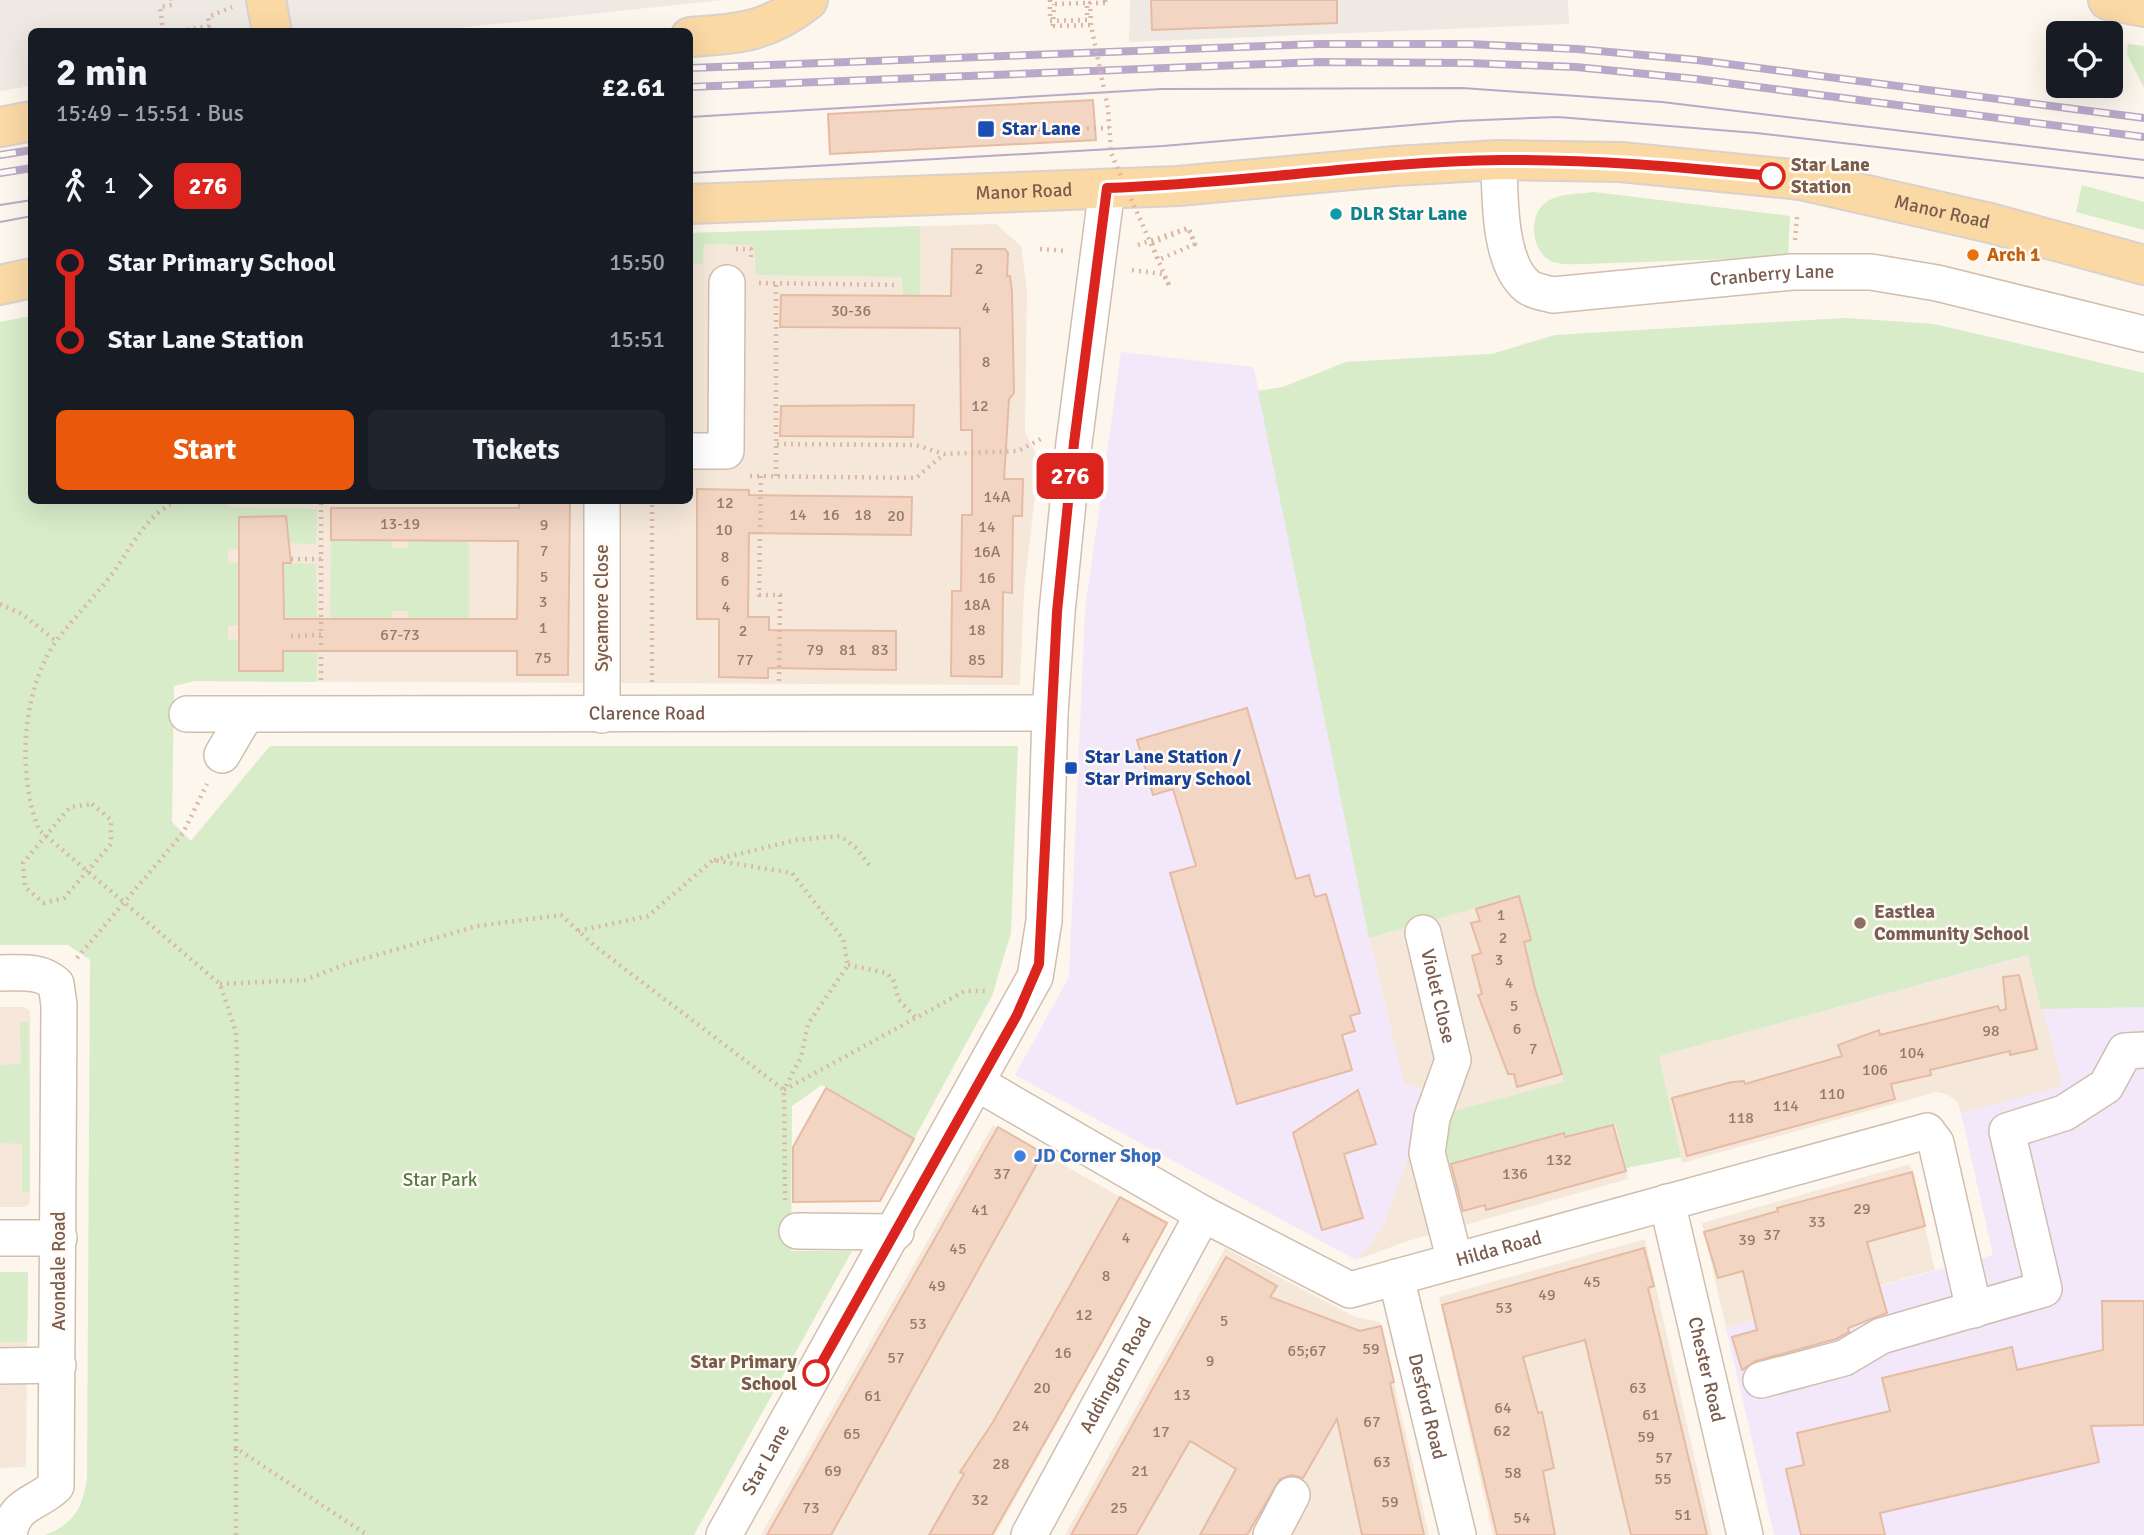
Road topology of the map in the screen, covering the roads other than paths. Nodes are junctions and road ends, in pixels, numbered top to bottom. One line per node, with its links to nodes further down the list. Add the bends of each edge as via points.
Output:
1 (808, 0): 6 (main road, via 763,29)
2 (2108, 0): 4 (main road)
3 (253, 2): 5 (main road)
4 (2144, 7)
5 (269, 28)
6 (693, 37)
7 (28, 122): 8 (main road)
8 (0, 127)
9 (1499, 160): 10 (main road, Manor Road, via 1199,185); 12 (main road, Manor Road, via 1621,162 1790,178 1990,223); 16 (street, Cranberry Lane, via 1506,246 1514,268 1528,287 1553,295 1792,272 1871,272)
10 (1107, 188): 11 (main road, Manor Road); 19 (street, Star Lane, via 1074,443)
11 (693, 204)
12 (2144, 265)
13 (743, 275): 17 (street, via 726,451)
14 (28, 279): 15 (main road)
15 (0, 285)
16 (2144, 334)
17 (693, 451)
18 (602, 504): 21 (street, Sycamore Close)
19 (1050, 713): 21 (street, Clarence Road); 27 (street, Star Lane, via 1039,964 1017,1015)
20 (187, 714): 22 (street, Clarence Road)
21 (602, 715): 22 (street, Clarence Road)
22 (245, 716): 23 (street)
23 (222, 755)
24 (1423, 933): 34 (street, Violet Close, via 1454,1060 1432,1118 1427,1153)
25 (0, 973): 33 (street, Avondale Road, via 65,973)
26 (2144, 1050): 36 (street, via 2126,1051 2106,1086 2064,1113 2007,1131 2043,1289)
27 (977, 1083): 29 (street, Hilda Road); 31 (street, Star Lane)
28 (1667, 1202): 34 (street, Hilda Road); 36 (street, Hilda Road, via 1927,1131 1936,1143); 46 (street, Chester Road)
29 (1203, 1214): 35 (street, Hilda Road, via 1350,1290); 43 (street, Addington Road)
30 (791, 1218): 31 (street)
31 (896, 1232): 42 (street, Star Lane)
32 (0, 1238): 33 (street)
33 (59, 1238): 37 (street, Avondale Road)
34 (1455, 1261): 35 (street, Hilda Road)
35 (1396, 1277): 45 (street, Desford Road)
36 (1974, 1310): 39 (street, via 1881,1336 1844,1358)
37 (58, 1365): 38 (street); 41 (street, Avondale Road, via 56,1486 20,1509 12,1518)
38 (0, 1366)
39 (1761, 1380)
40 (1292, 1495): 44 (street)
41 (9, 1535)
42 (724, 1535)
43 (1029, 1535)
44 (1271, 1535)
45 (1458, 1535)
46 (1745, 1535)

